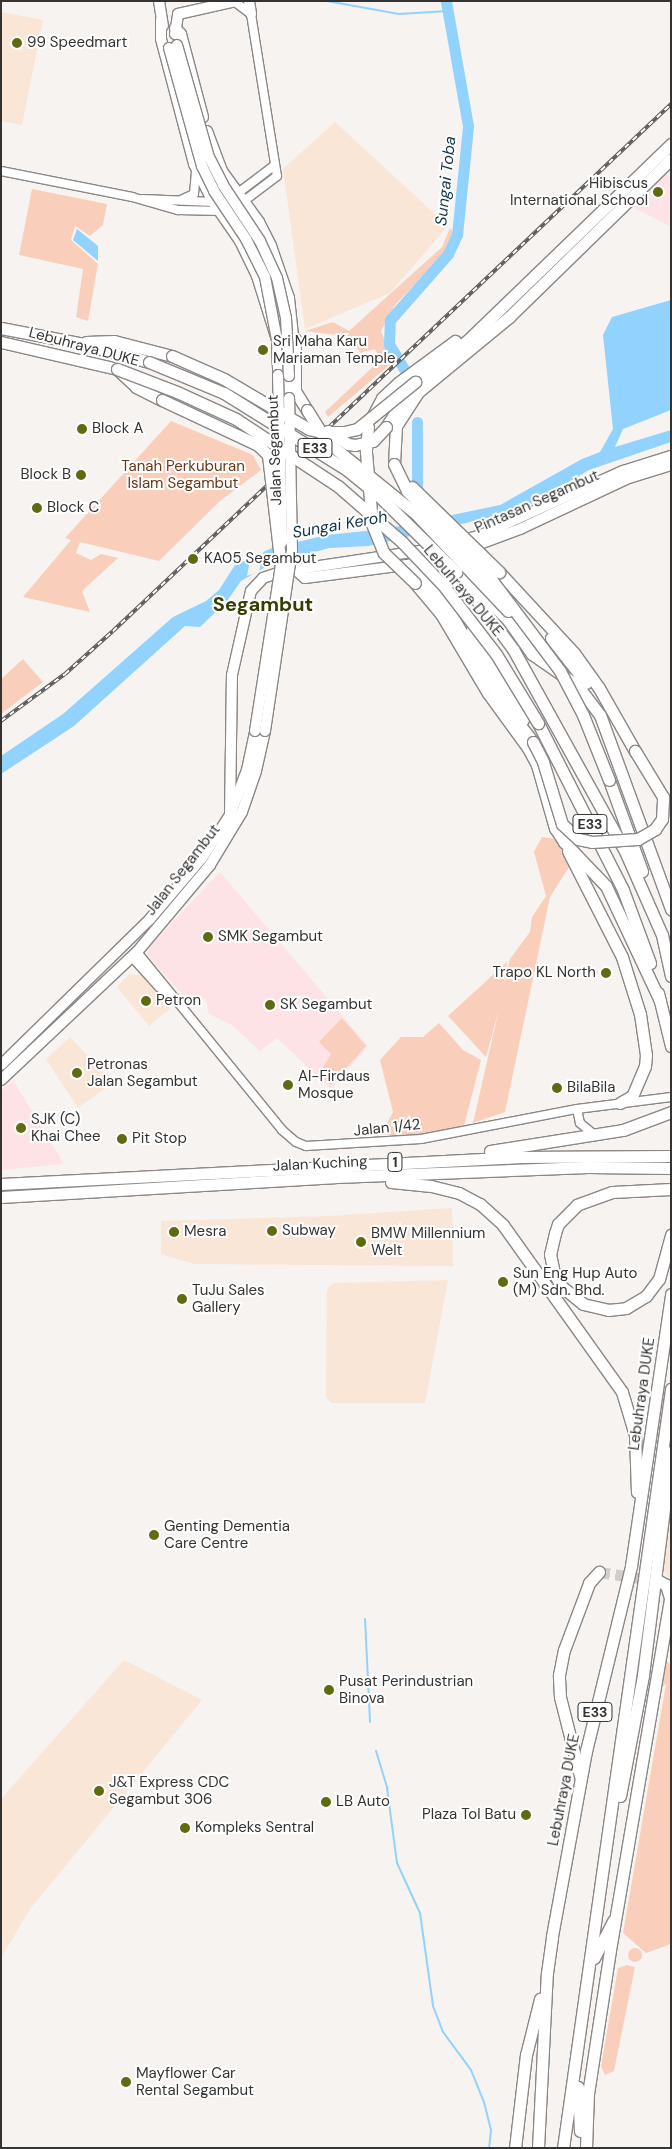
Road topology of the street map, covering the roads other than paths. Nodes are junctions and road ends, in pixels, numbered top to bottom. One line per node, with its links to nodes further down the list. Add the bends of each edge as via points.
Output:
1 (159, 1): 4 (main road, via 166,10); 6 (main road, Jalan Segambut)
2 (249, 1): 5 (main road)
3 (236, 2): 4 (main road); 5 (street)
4 (178, 14): 7 (main road, Jalan Segambut)
5 (251, 14): 13 (street)
6 (161, 20): 8 (main road, Jalan Segambut); 12 (main road, via 161,39)
7 (175, 28): 8 (main road, Jalan Segambut); 9 (main road, via 181,34)
8 (173, 47): 25 (main road, Jalan Segambut, bridge, via 202,166 265,277); 30 (main road, Jalan Segambut, bridge, via 209,157 223,186 264,249 277,278 286,318)
9 (210, 142): 12 (main road, via 213,156 210,166 198,166); 15 (main road, via 222,171)
10 (671, 144): 22 (highway, E33)
11 (671, 159): 29 (highway, E33, via 509,317)
12 (193, 160): 17 (street, via 198,183 194,194); 18 (main road)
13 (275, 165): 15 (street); 19 (street, via 277,176)
14 (1, 171): 16 (street)
15 (238, 193): 18 (street); 19 (main road)
16 (138, 199): 17 (street); 20 (street, via 178,210)
17 (174, 201): 18 (street)
18 (213, 202): 20 (main road)
19 (248, 206): 20 (street); 21 (main road, via 233,210); 24 (main road, via 271,246 285,284)
20 (219, 212): 21 (main road)
21 (227, 222): 25 (main road, bridge, via 240,241 260,288)
22 (484, 324): 29 (highway, E33); 48 (highway, E33, bridge, via 473,328 398,382 382,398 368,427 366,461 372,524 384,553 441,614 488,693 528,748 537,765 551,820)
23 (1, 328): 27 (highway, Lebuhraya DUKE / E33)
24 (295, 339): 30 (main road, bridge); 31 (highway, via 295,391)
25 (277, 340): 36 (main road, Jalan Segambut, bridge)
26 (1, 342): 28 (highway, Lebuhraya DUKE / E33)
27 (79, 343): 29 (highway, E33, bridge, via 114,341 172,356 224,379 309,429 321,432 357,429); 38 (highway, Lebuhraya DUKE / E33, bridge, via 176,371 248,406 347,470 378,495)
28 (117, 369): 36 (highway, bridge, via 136,387 258,445 268,455); 39 (highway, Lebuhraya DUKE / E33, bridge, via 214,408 307,464 339,487 402,542)
29 (419, 385): 31 (highway, bridge, via 381,436 364,444 348,444 338,439); 33 (highway, E33, via 396,426)
30 (289, 398): 42 (main road, Jalan Segambut, bridge, via 292,550)
31 (306, 410): 41 (highway, bridge, via 326,441 415,513)
32 (671, 456): 37 (main road, Pintasan Segambut, via 623,471 481,535 423,552)
33 (394, 464): 40 (highway, bridge, via 413,488 499,572); 41 (highway, E33, bridge, via 407,491 491,579)
34 (671, 464): 35 (main road, Pintasan Segambut, via 613,484 486,543)
35 (407, 565): 37 (main road, Pintasan Segambut, via 305,578); 45 (highway, via 420,574 449,611 503,703)
36 (281, 567): 42 (main road, Jalan Segambut, bridge)
37 (298, 572): 44 (main road, Pintasan Segambut, via 271,574 251,591 232,675)
38 (456, 572): 43 (highway, via 471,581 495,606 532,654 578,686 600,715); 52 (highway, Lebuhraya DUKE / E33, via 513,649 553,716 625,851)
39 (458, 604): 45 (highway, bridge); 51 (highway, Lebuhraya DUKE / E33, bridge, via 496,654 538,723)
40 (534, 612): 43 (highway, via 602,707); 45 (highway, bridge, via 552,627 599,688 663,797 662,819 655,829 638,839 608,842 578,839 569,833 556,812 543,762)
41 (541, 643): 52 (highway, E33, bridge, via 583,715 654,902)
42 (260, 731): 46 (main road, Jalan Segambut); 53 (main road, Jalan Segambut, via 252,784 229,837 195,884)
43 (608, 735): 49 (highway)
44 (229, 736): 46 (main road, via 238,767 246,765); 47 (main road)
45 (533, 742)
46 (252, 749): 47 (main road, Jalan Segambut)
47 (230, 815): 50 (main road, Jalan Segambut, via 202,858)
48 (564, 842): 51 (highway, via 606,886); 60 (highway, via 615,941 640,1014 645,1066 632,1096)
49 (671, 909)
50 (148, 921): 53 (main road); 55 (main road, Jalan Segambut)
51 (634, 930): 56 (highway, Lebuhraya DUKE / E33, via 660,1001)
52 (662, 935): 54 (highway, Lebuhraya DUKE / E33)
53 (134, 953): 55 (main road); 58 (main road, Jalan Segambut); 61 (street, Jalan 1/42, via 166,985 171,996 282,1130 306,1146 421,1139)
54 (671, 976)
55 (88, 982): 57 (main road, Jalan Segambut)
56 (671, 1046)
57 (1, 1065)
58 (1, 1080)
59 (671, 1097): 60 (street, Jalan 1/42)
60 (620, 1103): 61 (street, Jalan 1/42)
61 (577, 1109): 63 (street)
62 (671, 1112): 64 (highway, via 637,1126)
63 (580, 1123): 64 (street); 65 (street, via 579,1131)
64 (594, 1135): 65 (highway)
65 (572, 1139): 67 (highway)
66 (671, 1156): 67 (highway, Jalan Kuching / 1, via 589,1154)
67 (402, 1162): 70 (highway, Jalan Kuching / 1)
68 (671, 1168): 69 (highway, Jalan Kuching / 1, via 588,1167)
69 (337, 1177): 72 (highway, Jalan Kuching / 1); 81 (highway, via 449,1189 480,1204 503,1225 612,1376 630,1412 638,1483)
70 (1, 1184)
71 (671, 1189): 73 (highway, via 628,1190 587,1199 568,1212 558,1224 550,1254 554,1273 572,1298 595,1308 617,1310 638,1302 651,1290 666,1261)
72 (1, 1197)
73 (670, 1238)
74 (671, 1294): 81 (highway, Lebuhraya DUKE / E33)
75 (671, 1389): 87 (highway, Lebuhraya DUKE / E33)
76 (671, 1412): 79 (highway)
77 (671, 1452): 79 (highway)
78 (671, 1477): 80 (highway)
79 (664, 1498): 80 (highway)
80 (658, 1540): 84 (highway)
81 (631, 1566): 85 (highway, Lebuhraya DUKE / E33)
82 (599, 1572): 85 (highway, via 589,1582 564,1650 559,1675 560,1697)
83 (659, 1581): 86 (highway, via 666,1585 670,1598)
84 (643, 1675): 86 (highway); 87 (highway, via 628,1762)
85 (580, 1778): 89 (highway, Lebuhraya DUKE / E33)
86 (631, 1827): 88 (highway)
87 (602, 1874): 90 (highway, Lebuhraya DUKE / E33)
88 (616, 1918): 90 (highway, via 605,1934); 96 (highway, via 588,2094)
89 (547, 1973): 92 (highway, via 526,2055); 93 (highway, Lebuhraya DUKE / E33)
90 (588, 1975): 91 (highway, Lebuhraya DUKE / E33)
91 (579, 2043): 94 (highway, Lebuhraya DUKE / E33); 95 (highway)
92 (515, 2148)
93 (538, 2148)
94 (563, 2148)
95 (581, 2148)
96 (586, 2148)

